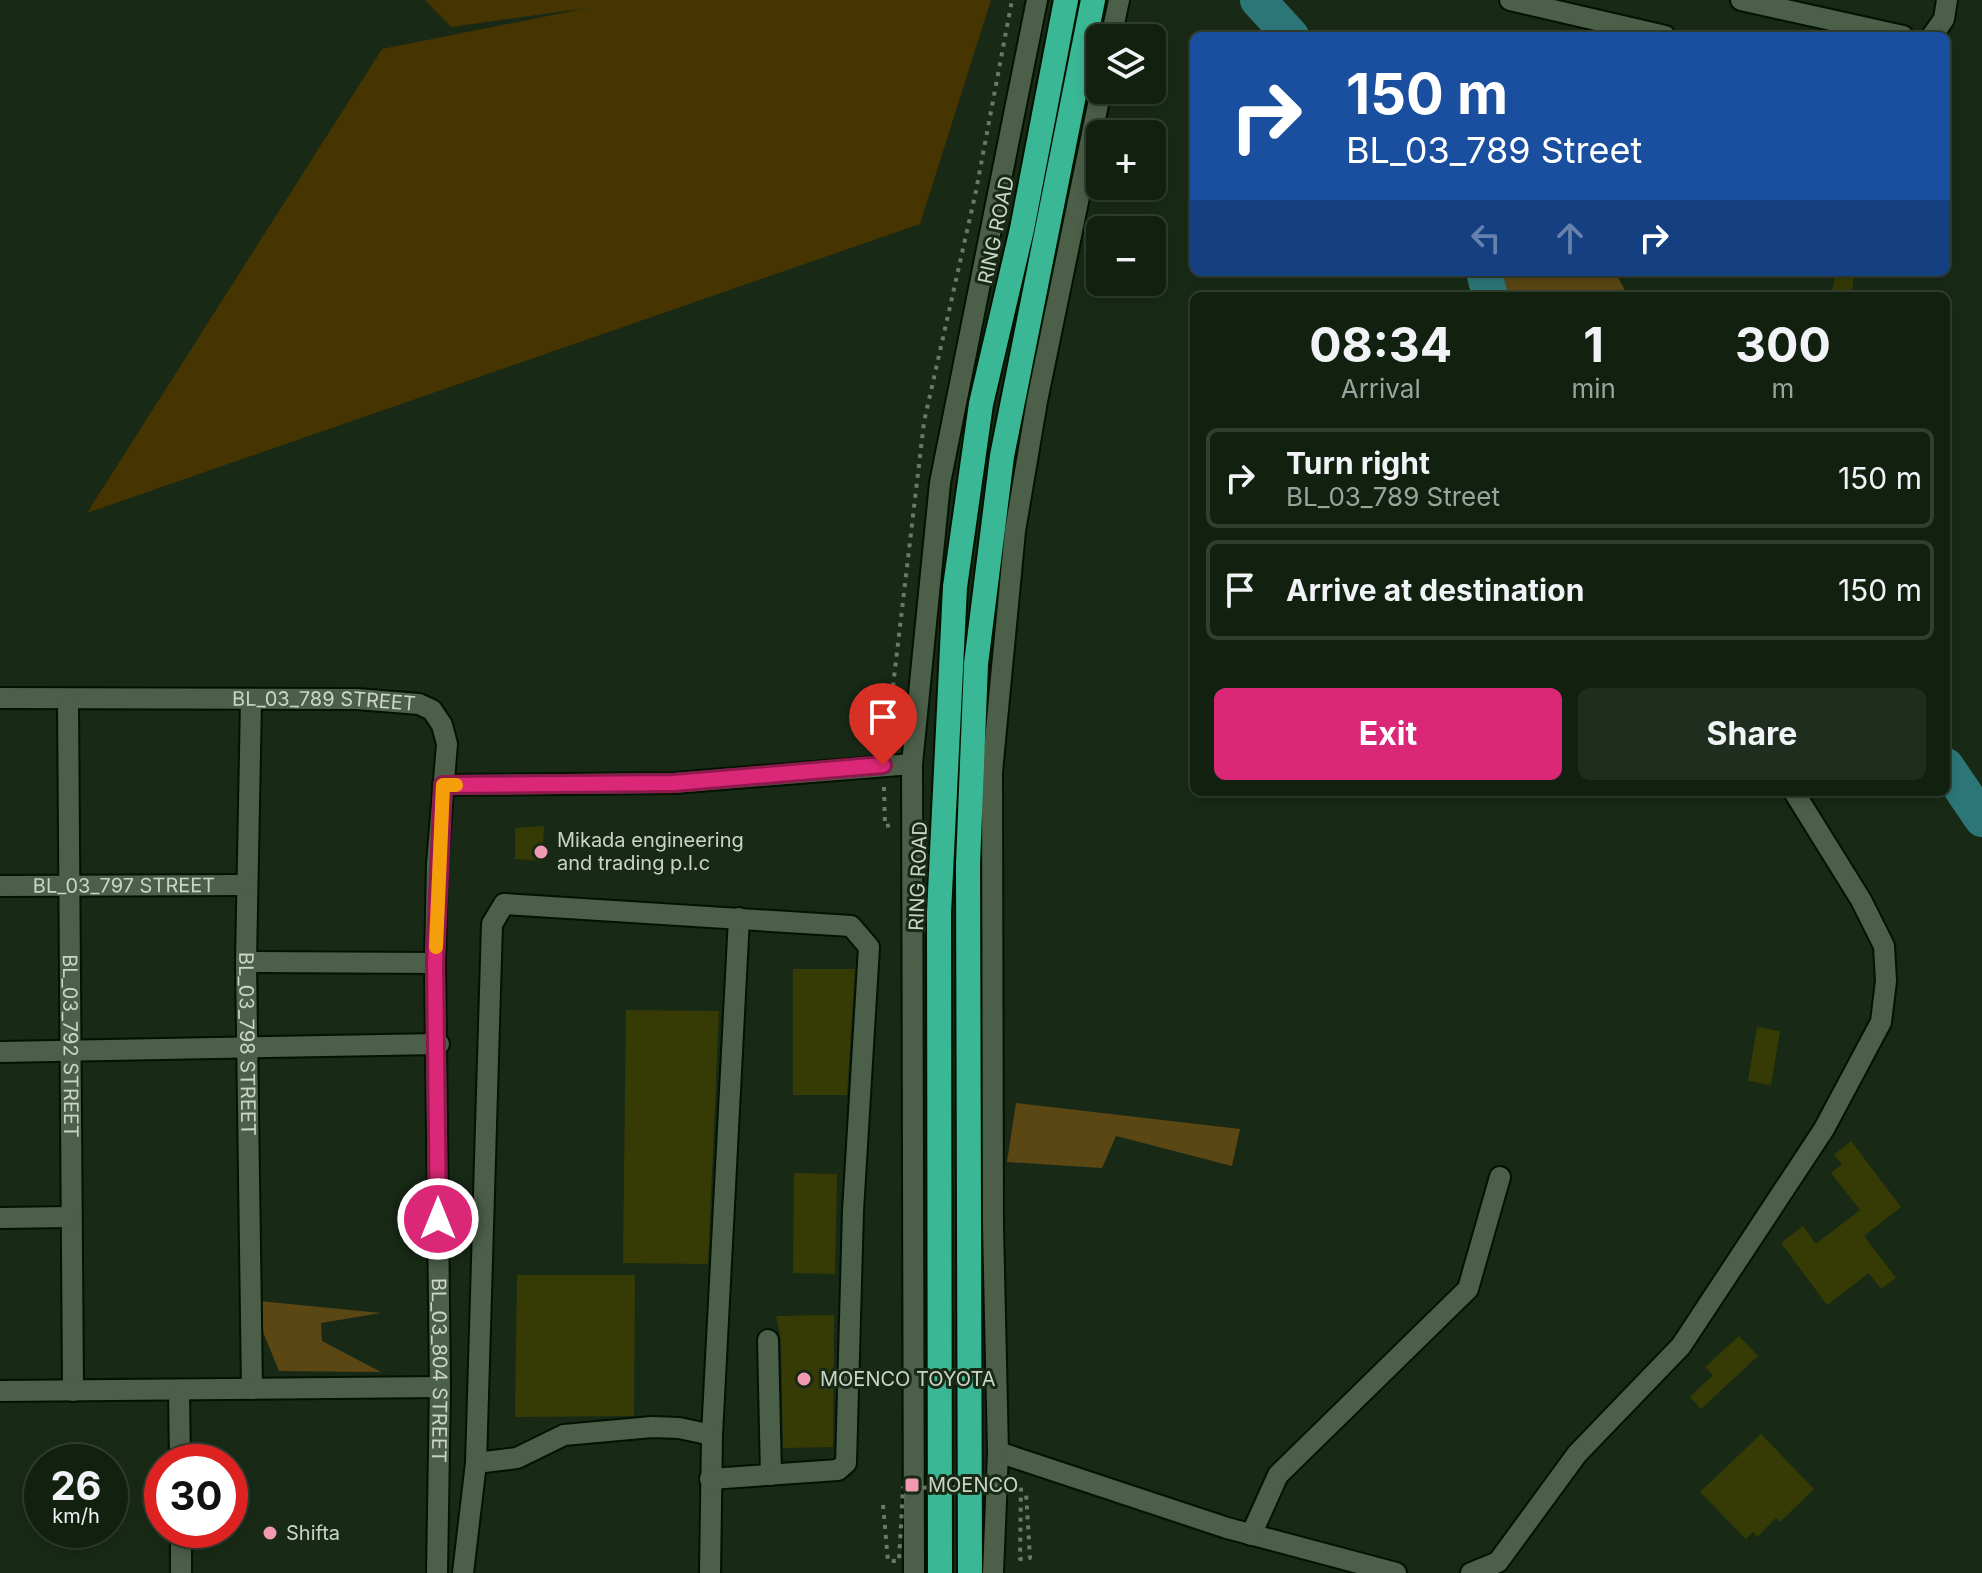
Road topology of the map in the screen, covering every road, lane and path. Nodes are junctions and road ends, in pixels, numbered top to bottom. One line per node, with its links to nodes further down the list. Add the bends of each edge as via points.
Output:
1 (1037, 0): 16 (street, RING ROAD, via 940,483)
2 (1066, 0): 53 (highway, RING ROAD, via 1022,229 981,404 955,587 939,913)
3 (1093, 0): 54 (highway, via 1002,456 976,664 968,849)
4 (1119, 0): 8 (street)
5 (1510, 0): 9 (street)
6 (1741, 0): 10 (street)
7 (1947, 0): 11 (street)
8 (1114, 24)
9 (1648, 32)
10 (1885, 32)
11 (1935, 32)
12 (1098, 104): 40 (street, via 1015,531 992,772)
13 (0, 698): 14 (street, BL_03_789 STREET)
14 (68, 700): 15 (street, BL_03_789 STREET); 21 (street, BL_03_792 STREET)
15 (251, 700): 17 (street, BL_03_789 STREET, via 419,704 432,710 442,725 447,744); 19 (street, BL_03_798 STREET)
16 (912, 764): 17 (street, via 674,783); 52 (street, RING ROAD)
17 (443, 785): 24 (street, BL_03_804 STREET)
18 (1796, 796): 57 (street, via 1884,946 1881,1022 1824,1129 1681,1346 1577,1454 1498,1562)
19 (247, 885): 21 (street, BL_03_797 STREET); 23 (street, BL_03_798 STREET)
20 (0, 886): 21 (street, BL_03_797 STREET)
21 (70, 886): 27 (street, BL_03_792 STREET)
22 (739, 918): 38 (street); 41 (street, via 517,902 504,904 497,912 492,924); 42 (street, via 851,926 869,947 853,1211 846,1463 838,1470)
23 (246, 962): 24 (street); 26 (street, BL_03_798 STREET)
24 (435, 963): 25 (street, BL_03_804 STREET)
25 (439, 1044): 26 (street); 33 (street, BL_03_804 STREET)
26 (247, 1049): 27 (street); 34 (street, BL_03_798 STREET)
27 (70, 1051): 28 (street); 30 (street, BL_03_792 STREET)
28 (0, 1052)
29 (1500, 1177): 46 (street, via 1468,1289 1278,1475)
30 (69, 1217): 31 (street); 36 (street, BL_03_792 STREET)
31 (0, 1218)
32 (768, 1340): 42 (street)
33 (440, 1387): 34 (street); 49 (street, BL_03_804 STREET)
34 (252, 1389): 37 (street)
35 (0, 1391): 36 (street)
36 (73, 1391): 37 (street)
37 (179, 1391): 39 (street)
38 (712, 1435): 41 (street, via 652,1427 564,1435 517,1458); 43 (street)
39 (180, 1444)
40 (998, 1452): 46 (street); 55 (street)
41 (476, 1463): 50 (street)
42 (771, 1475): 43 (street)
43 (710, 1479): 51 (street)
44 (1026, 1492): 45 (path, bridge, via 1030,1558 1020,1559 1021,1486 903,1488 899,1561 888,1561)
45 (883, 1505)
46 (1251, 1535): 56 (street)
47 (181, 1548): 48 (street)
48 (181, 1573)
49 (437, 1573)
50 (463, 1573)
51 (710, 1573)
52 (914, 1573)
53 (940, 1573)
54 (970, 1573)
55 (993, 1573)
56 (1396, 1573)
57 (1471, 1573)

